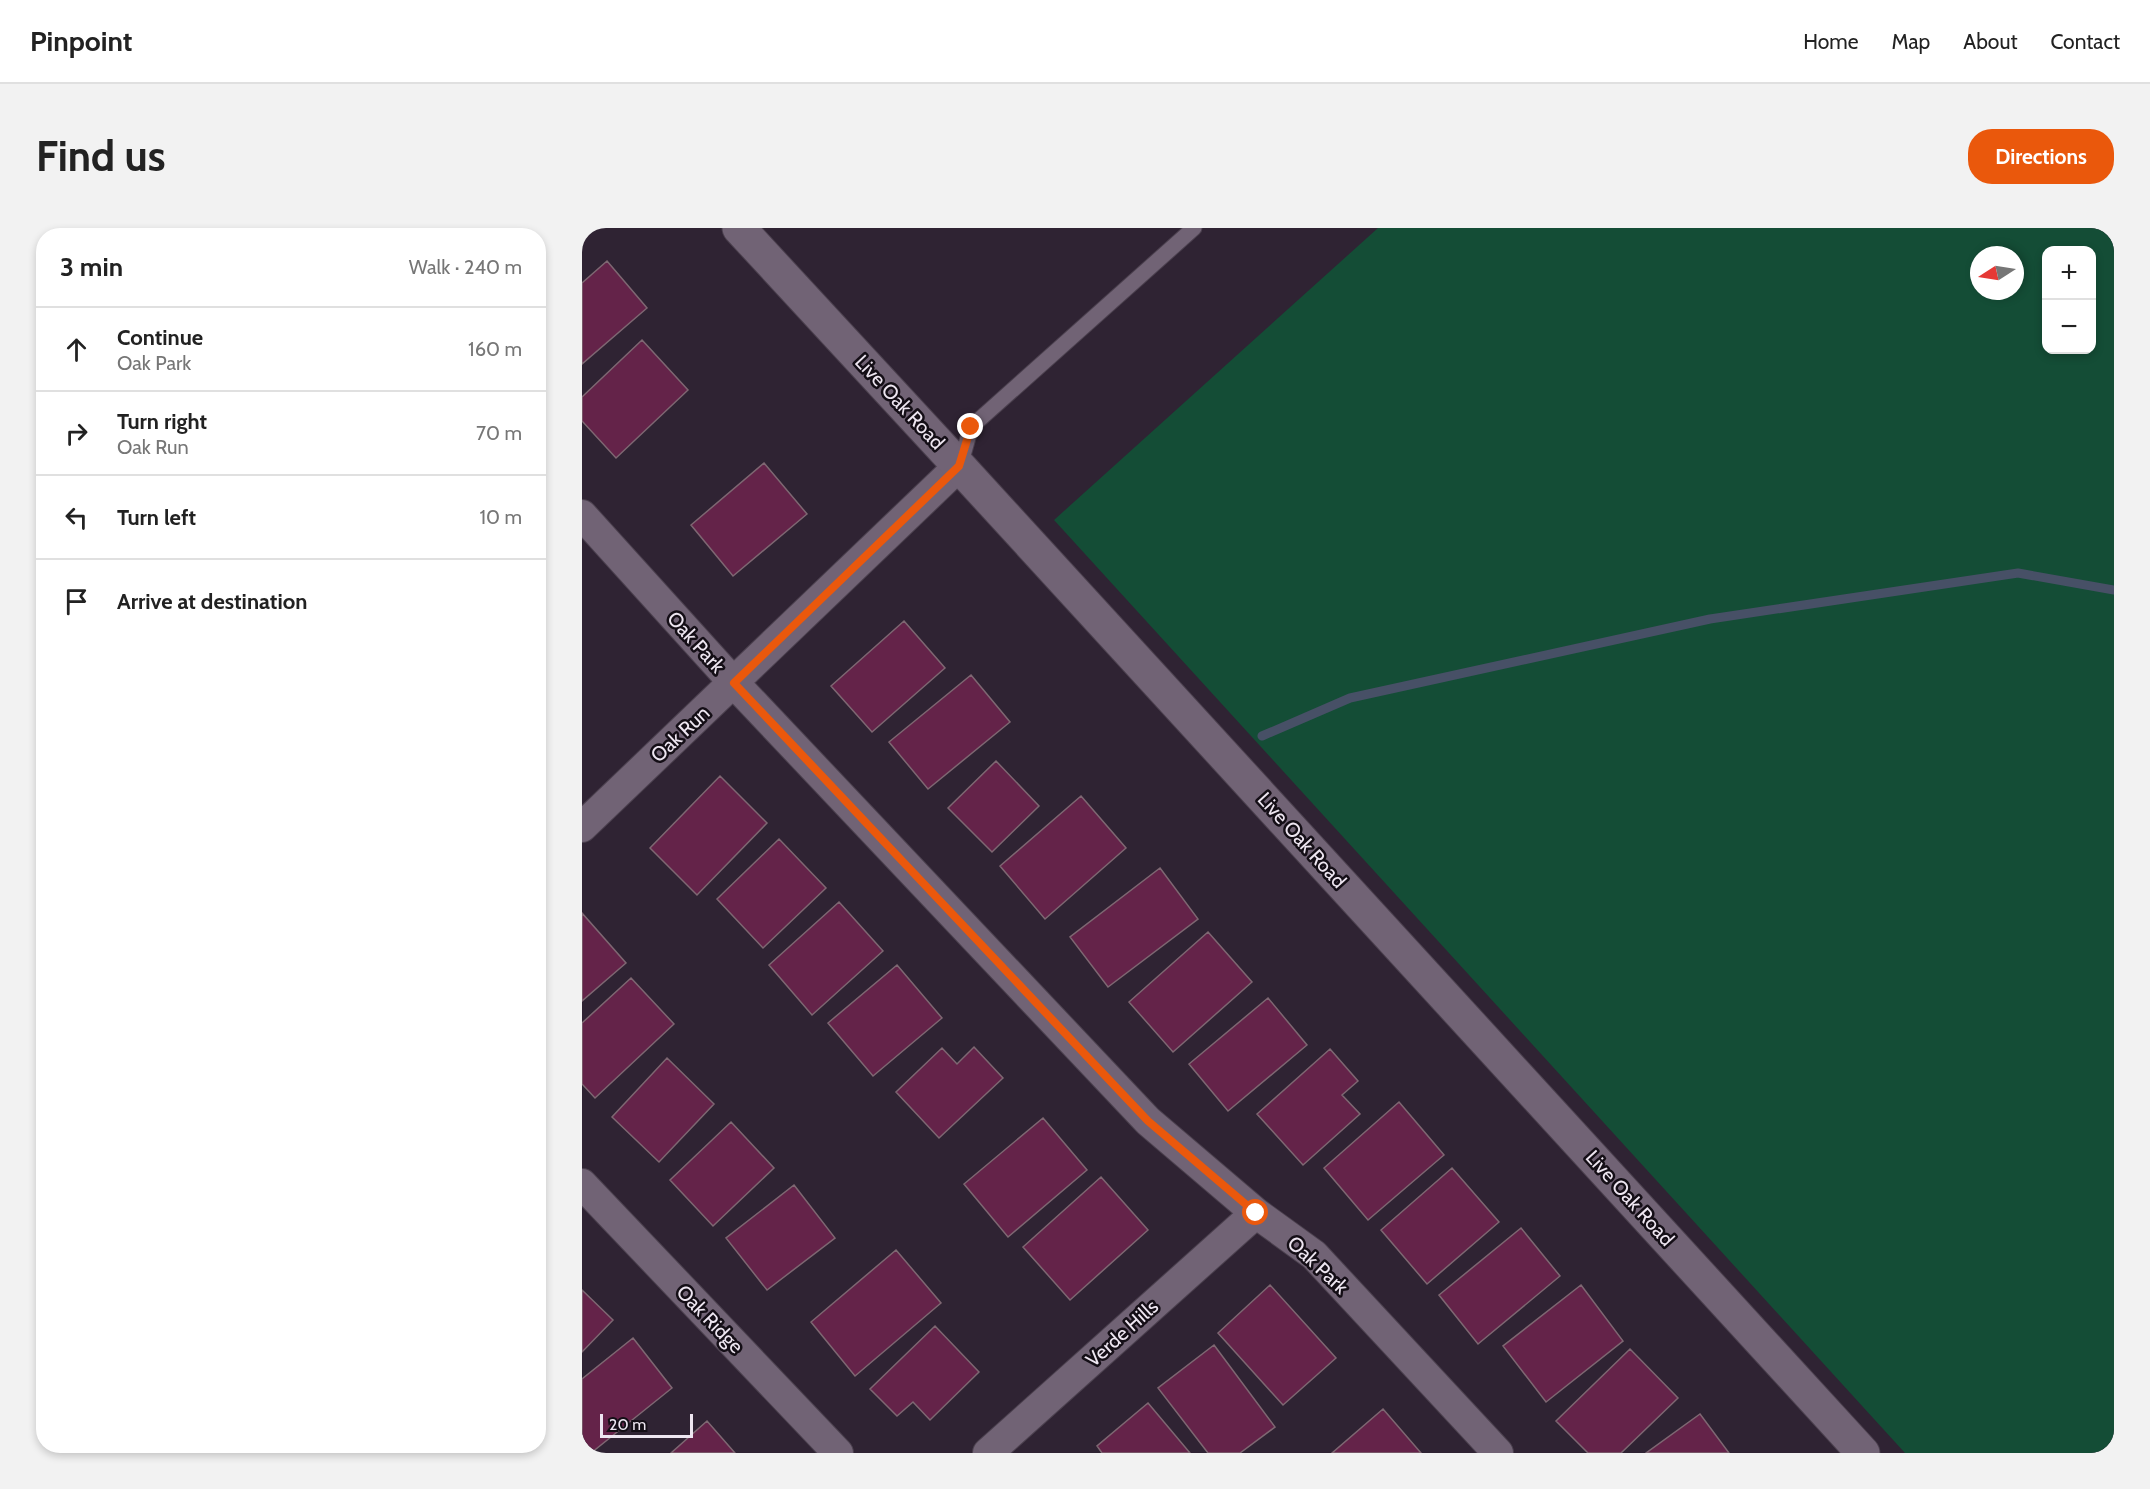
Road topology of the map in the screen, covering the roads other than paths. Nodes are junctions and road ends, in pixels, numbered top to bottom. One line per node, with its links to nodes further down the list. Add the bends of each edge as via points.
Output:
1 (739, 228): 3 (street, Live Oak Road)
2 (1194, 228): 3 (lane, via 971,427)
3 (959, 466): 5 (street, Oak Run); 12 (street, Live Oak Road)
4 (582, 515): 5 (street, Oak Park)
5 (734, 683): 6 (street, Oak Run); 8 (street, Oak Park, via 1148,1121)
6 (582, 827)
7 (582, 1184): 9 (street, Oak Ridge)
8 (1256, 1213): 10 (street, Verde Hills); 11 (street, Oak Park, via 1314,1255)
9 (838, 1453)
10 (988, 1453)
11 (1498, 1453)
12 (1863, 1453)

